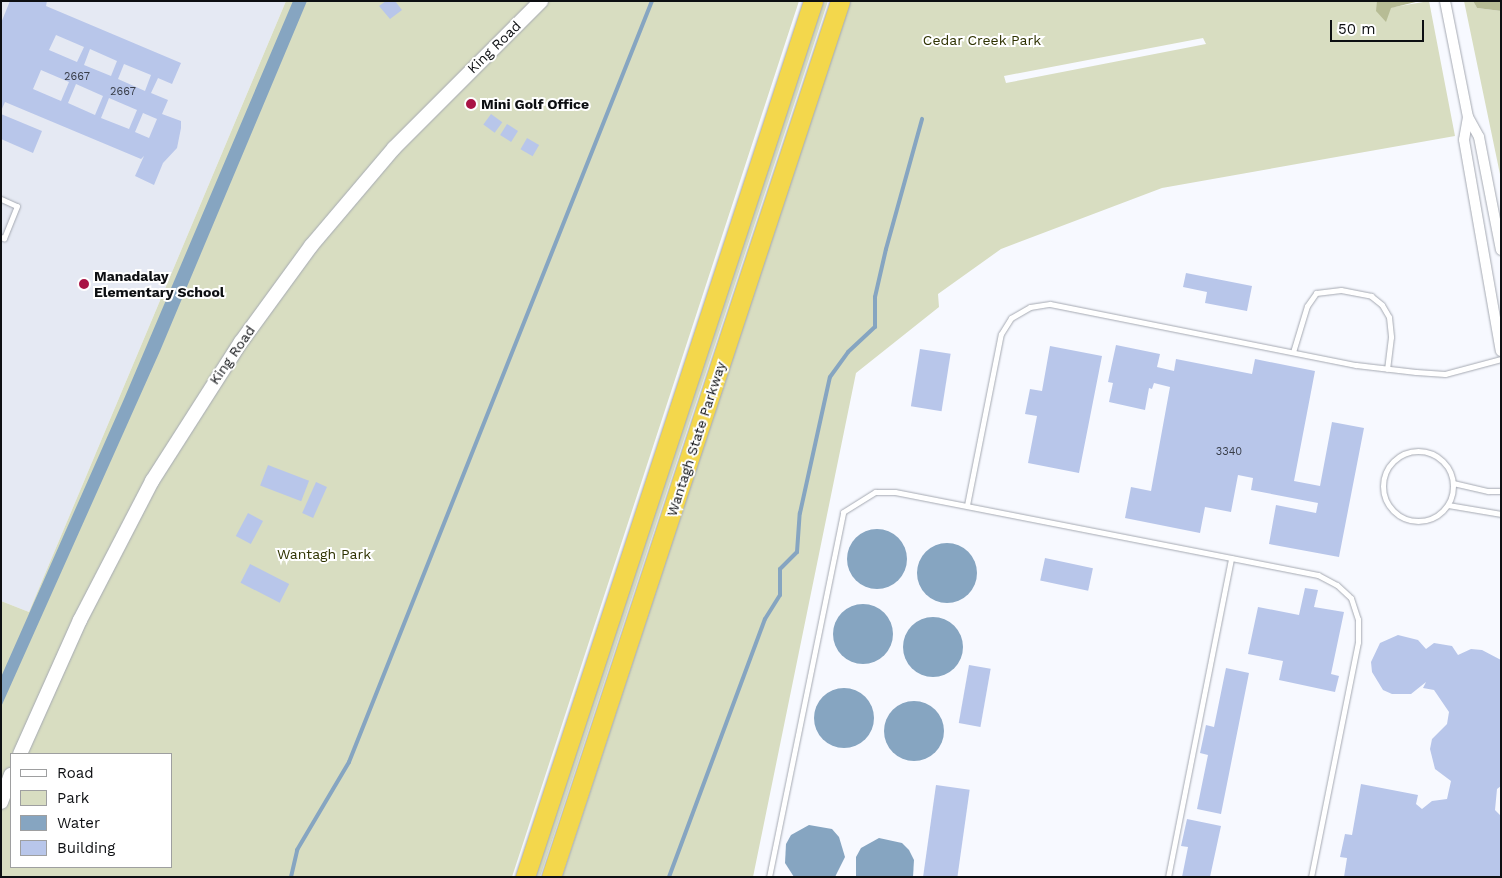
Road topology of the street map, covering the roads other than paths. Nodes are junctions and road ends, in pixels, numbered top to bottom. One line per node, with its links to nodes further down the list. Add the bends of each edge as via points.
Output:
1 (542, 1): 20 (street, King Road, via 394,148 311,246 241,342 152,481 80,620)
2 (814, 1): 23 (highway, Wantagh State Parkway)
3 (840, 1): 24 (highway, Wantagh State Parkway)
4 (1445, 1): 5 (street)
5 (1468, 117): 9 (street, via 1479,137); 10 (street, via 1464,140)
6 (1, 199): 7 (lane, via 17,206)
7 (2, 238): 8 (lane)
8 (1, 244)
9 (1501, 250)
10 (1501, 351)
11 (1293, 352): 13 (lane); 13 (lane, via 1307,306 1316,293 1340,290 1372,296 1382,305 1389,317); 16 (lane, via 1050,304 1030,307 1011,318 1001,334)
12 (1501, 359): 13 (lane, via 1445,374)
13 (1387, 369)
14 (1453, 483): 15 (lane); 17 (lane); 17 (lane, via 1444,462 1424,451 1412,451 1391,462 1382,484 1388,507 1408,520 1430,520)
15 (1501, 491)
16 (967, 505): 19 (lane); 25 (lane, via 895,492 875,492 843,512)
17 (1448, 505): 18 (lane)
18 (1501, 514)
19 (1231, 558): 26 (lane); 27 (lane, via 1318,575 1338,585 1350,598 1358,619 1358,642)
20 (20, 753)
21 (10, 778): 22 (street)
22 (1, 802)
23 (525, 877)
24 (552, 877)
25 (768, 877)
26 (1168, 877)
27 (1311, 877)

